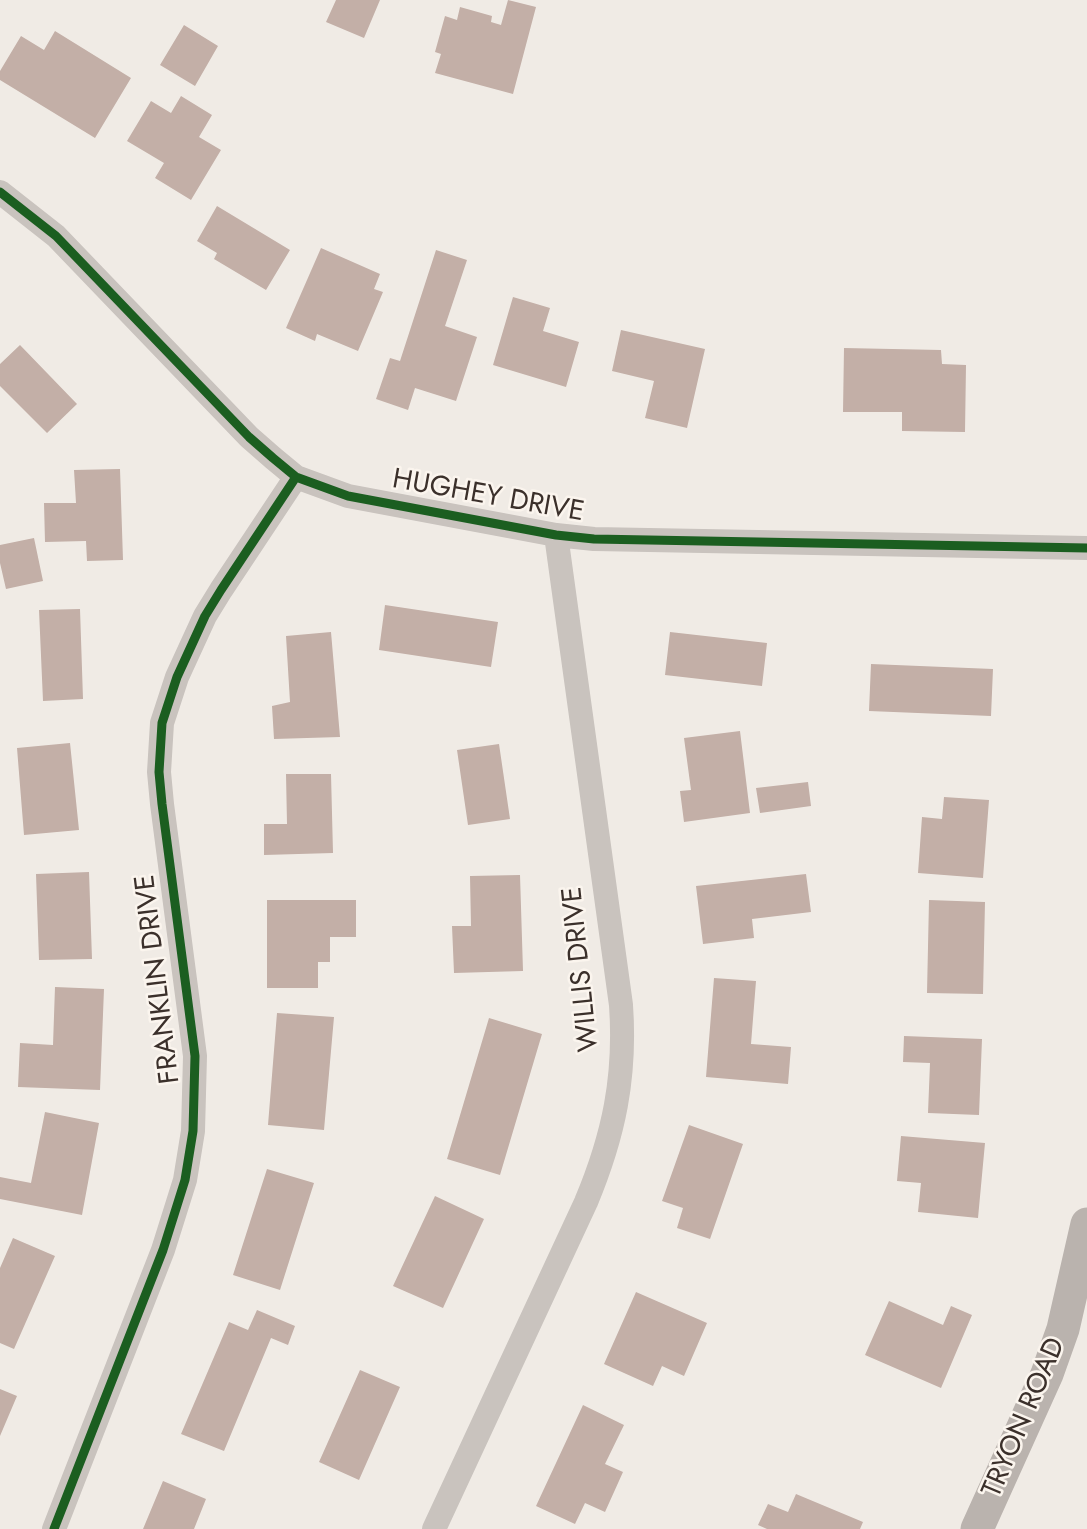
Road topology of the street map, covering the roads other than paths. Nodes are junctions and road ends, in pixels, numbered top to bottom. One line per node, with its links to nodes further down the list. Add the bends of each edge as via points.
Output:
1 (0, 192): 2 (street, HUGHEY DRIVE, via 56,236 249,437)
2 (296, 477): 3 (street, HUGHEY DRIVE, via 348,496); 6 (street, FRANKLIN DRIVE, via 205,616 162,723 159,772 163,815 195,1056 193,1130 176,1213)
3 (556, 535): 4 (street, HUGHEY DRIVE, via 625,541); 7 (street, WILLIS DRIVE, via 621,1004 617,1108 586,1202)
4 (1087, 548)
5 (1087, 1224): 8 (street, TRYON ROAD, via 1063,1329 1047,1374)
6 (54, 1529)
7 (434, 1529)
8 (977, 1529)

